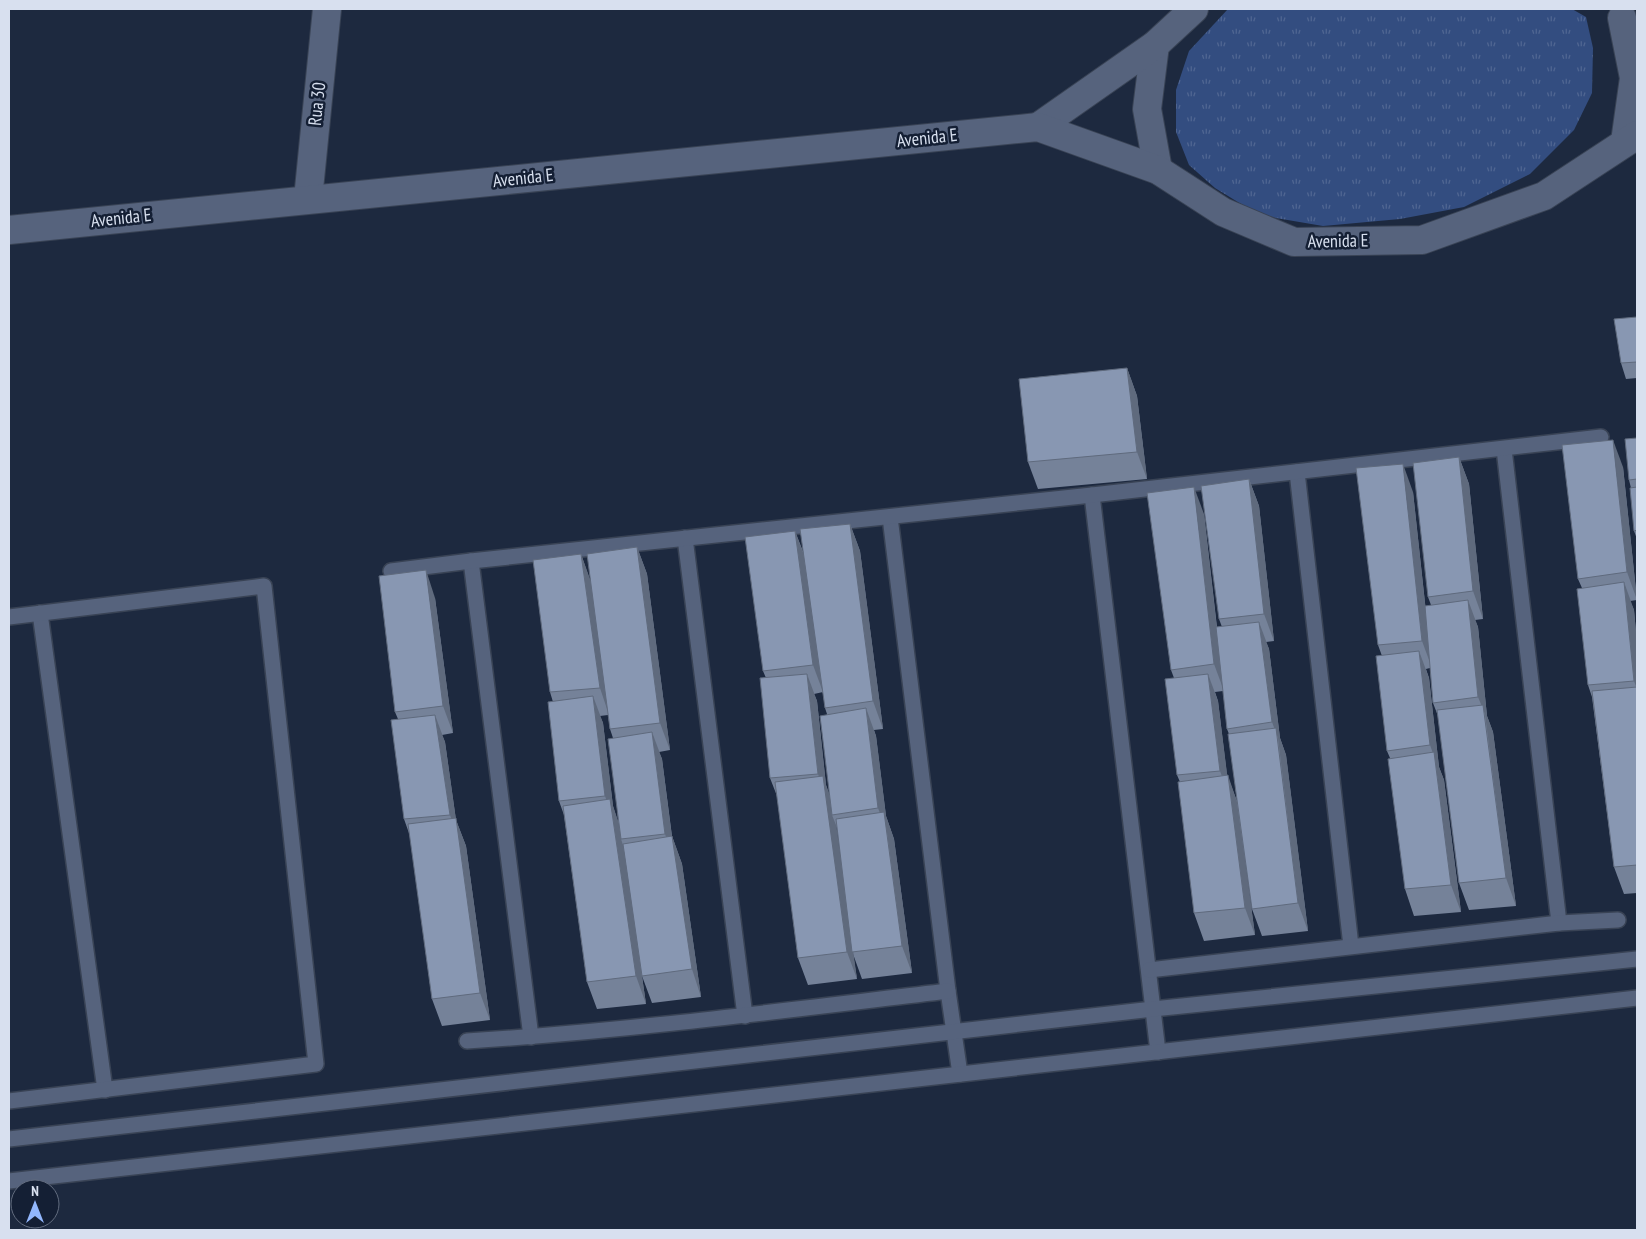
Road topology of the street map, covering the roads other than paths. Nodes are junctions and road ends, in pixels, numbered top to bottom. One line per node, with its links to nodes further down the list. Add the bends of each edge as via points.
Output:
1 (327, 9): 8 (street, Rua 30)
2 (1194, 9): 4 (street, Avenida E)
3 (1622, 16): 6 (street, via 1634,78)
4 (1155, 44): 5 (street, Avenida E); 7 (street, via 1148,109)
5 (1038, 127): 7 (street, Avenida E); 8 (street, Avenida E)
6 (1631, 138): 7 (street, Avenida E, via 1544,196 1422,240 1294,242 1223,212)
7 (1158, 170)
8 (308, 199): 9 (street, Avenida E)
9 (9, 230)
10 (1601, 437): 11 (lane)
11 (1504, 449): 12 (lane); 21 (lane)
12 (1297, 472): 13 (lane); 22 (lane)
13 (1092, 495): 14 (lane); 24 (lane)
14 (890, 517): 15 (lane); 25 (lane)
15 (685, 538): 16 (lane); 28 (lane)
16 (471, 561): 17 (lane); 30 (lane)
17 (391, 571)
18 (40, 613): 19 (lane); 34 (lane); 34 (lane, via 264,586 316,1064)
19 (9, 617)
20 (1618, 920): 21 (lane)
21 (1559, 923): 22 (lane)
22 (1351, 946): 24 (lane)
23 (1637, 959): 27 (lane)
24 (1149, 970): 27 (lane)
25 (948, 991): 28 (lane); 29 (lane)
26 (1637, 998): 32 (lane)
27 (1153, 1009): 29 (lane); 32 (lane)
28 (745, 1016): 30 (lane)
29 (954, 1031): 33 (lane); 36 (lane)
30 (530, 1037): 31 (lane)
31 (467, 1041)
32 (1158, 1052): 33 (lane)
33 (960, 1074): 37 (lane)
34 (105, 1090): 35 (lane)
35 (9, 1101)
36 (9, 1139)
37 (9, 1181)

